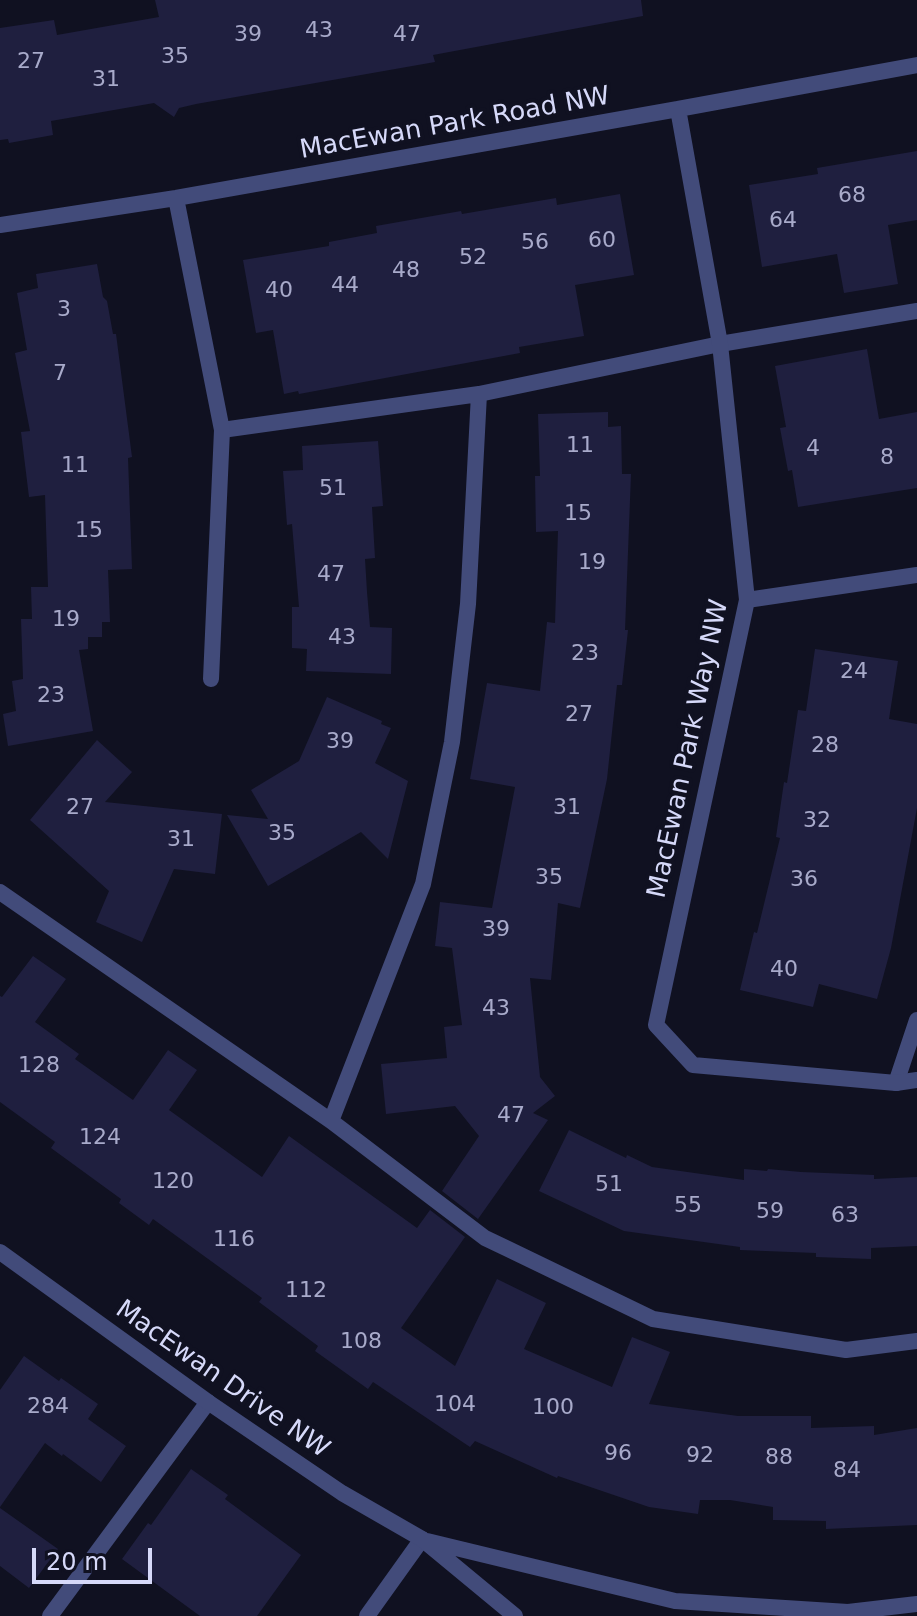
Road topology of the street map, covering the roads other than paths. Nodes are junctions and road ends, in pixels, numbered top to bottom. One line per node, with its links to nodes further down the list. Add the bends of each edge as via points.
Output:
1 (917, 65): 2 (street, MacEwan Park Road NW)
2 (678, 109): 3 (street, MacEwan Park Road NW); 6 (street, MacEwan Park Way NW)
3 (176, 198): 4 (street, MacEwan Park Road NW); 8 (street)
4 (0, 225)
5 (917, 311): 6 (street)
6 (720, 344): 7 (street); 10 (street, MacEwan Park Way NW)
7 (479, 394): 8 (street); 16 (street, via 468,604 452,742 423,884)
8 (222, 430): 11 (street)
9 (917, 575): 10 (street)
10 (747, 600): 15 (street, MacEwan Park Way NW, via 656,1025 693,1065)
11 (211, 679)
12 (0, 892): 16 (street)
13 (917, 1020): 15 (street)
14 (917, 1080): 15 (street, MacEwan Park Way NW)
15 (896, 1083)
16 (331, 1121): 18 (street, via 485,1238 653,1319 846,1350)
17 (0, 1252): 19 (street, MacEwan Drive NW)
18 (917, 1341)
19 (208, 1402): 20 (street, MacEwan Drive NW, via 342,1493); 22 (street)
20 (422, 1539): 21 (street, MacEwan Drive NW, via 675,1601 848,1612); 23 (street); 24 (street, MacEwan Drive NW)
21 (917, 1604)
22 (50, 1616)
23 (367, 1616)
24 (515, 1616)

